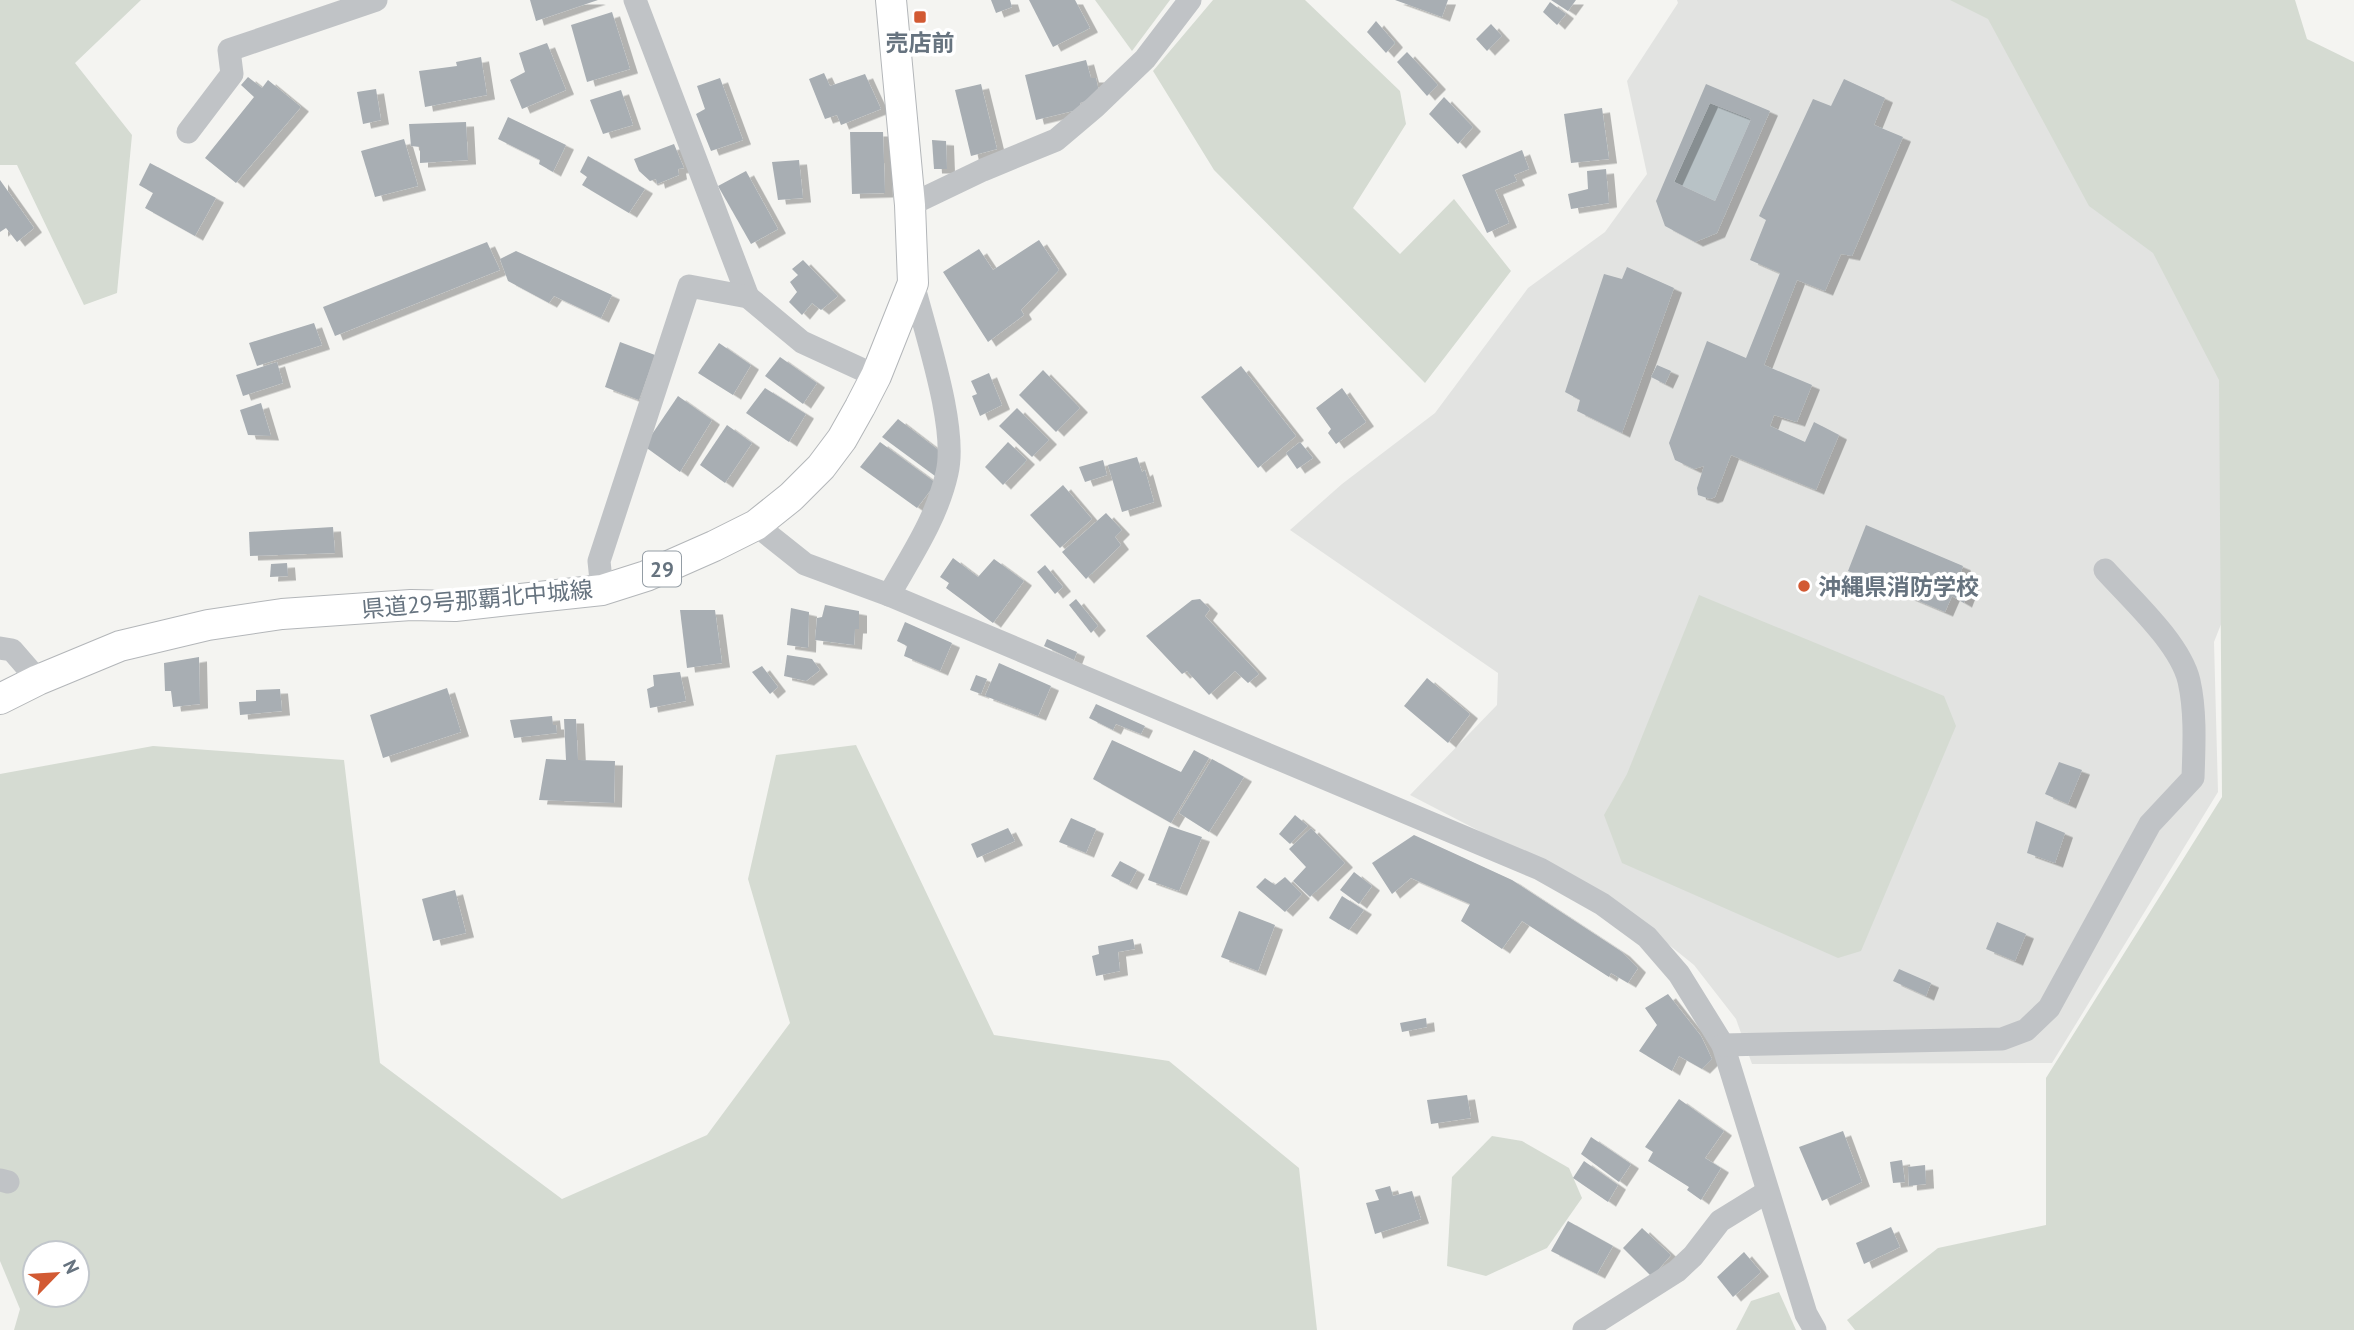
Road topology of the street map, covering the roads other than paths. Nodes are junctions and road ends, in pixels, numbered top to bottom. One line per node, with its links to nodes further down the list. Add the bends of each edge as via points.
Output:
1 (376, 0): 5 (street, via 229,50 232,74)
2 (635, 0): 8 (street)
3 (891, 0): 6 (main road, 県道29号那覇北中城線 / 29)
4 (1190, 0): 6 (street, via 1145,59 1056,140)
5 (188, 132)
6 (910, 205): 7 (main road, 県道29号那覇北中城線 / 29)
7 (913, 284): 9 (main road, 県道29号那覇北中城線 / 29); 13 (street, via 951,437 948,472 930,524)
8 (748, 297): 9 (street, via 802,342); 12 (street, via 689,286 599,561)
9 (876, 376): 10 (main road, 県道29号那覇北中城線 / 29, via 821,467)
10 (756, 524): 12 (main road, 県道29号那覇北中城線 / 29, via 680,562); 13 (street, via 805,564)
11 (2105, 570): 17 (street, via 2173,648 2189,680 2193,778 2150,824 2049,1008 2026,1030 2002,1039)
12 (602, 590): 15 (main road, 県道29号那覇北中城線 / 29, via 455,606 397,606 240,620 120,646)
13 (889, 595): 17 (street, via 1540,869 1602,904 1647,937 1679,974)
14 (0, 648): 15 (street, via 12,650)
15 (38, 680): 16 (main road, 県道29号那覇北中城線 / 29)
16 (0, 699)
17 (1723, 1045): 18 (street)
18 (1767, 1192): 19 (street, via 1720,1221 1677,1271); 20 (street)
19 (1584, 1330)
20 (1815, 1330)

